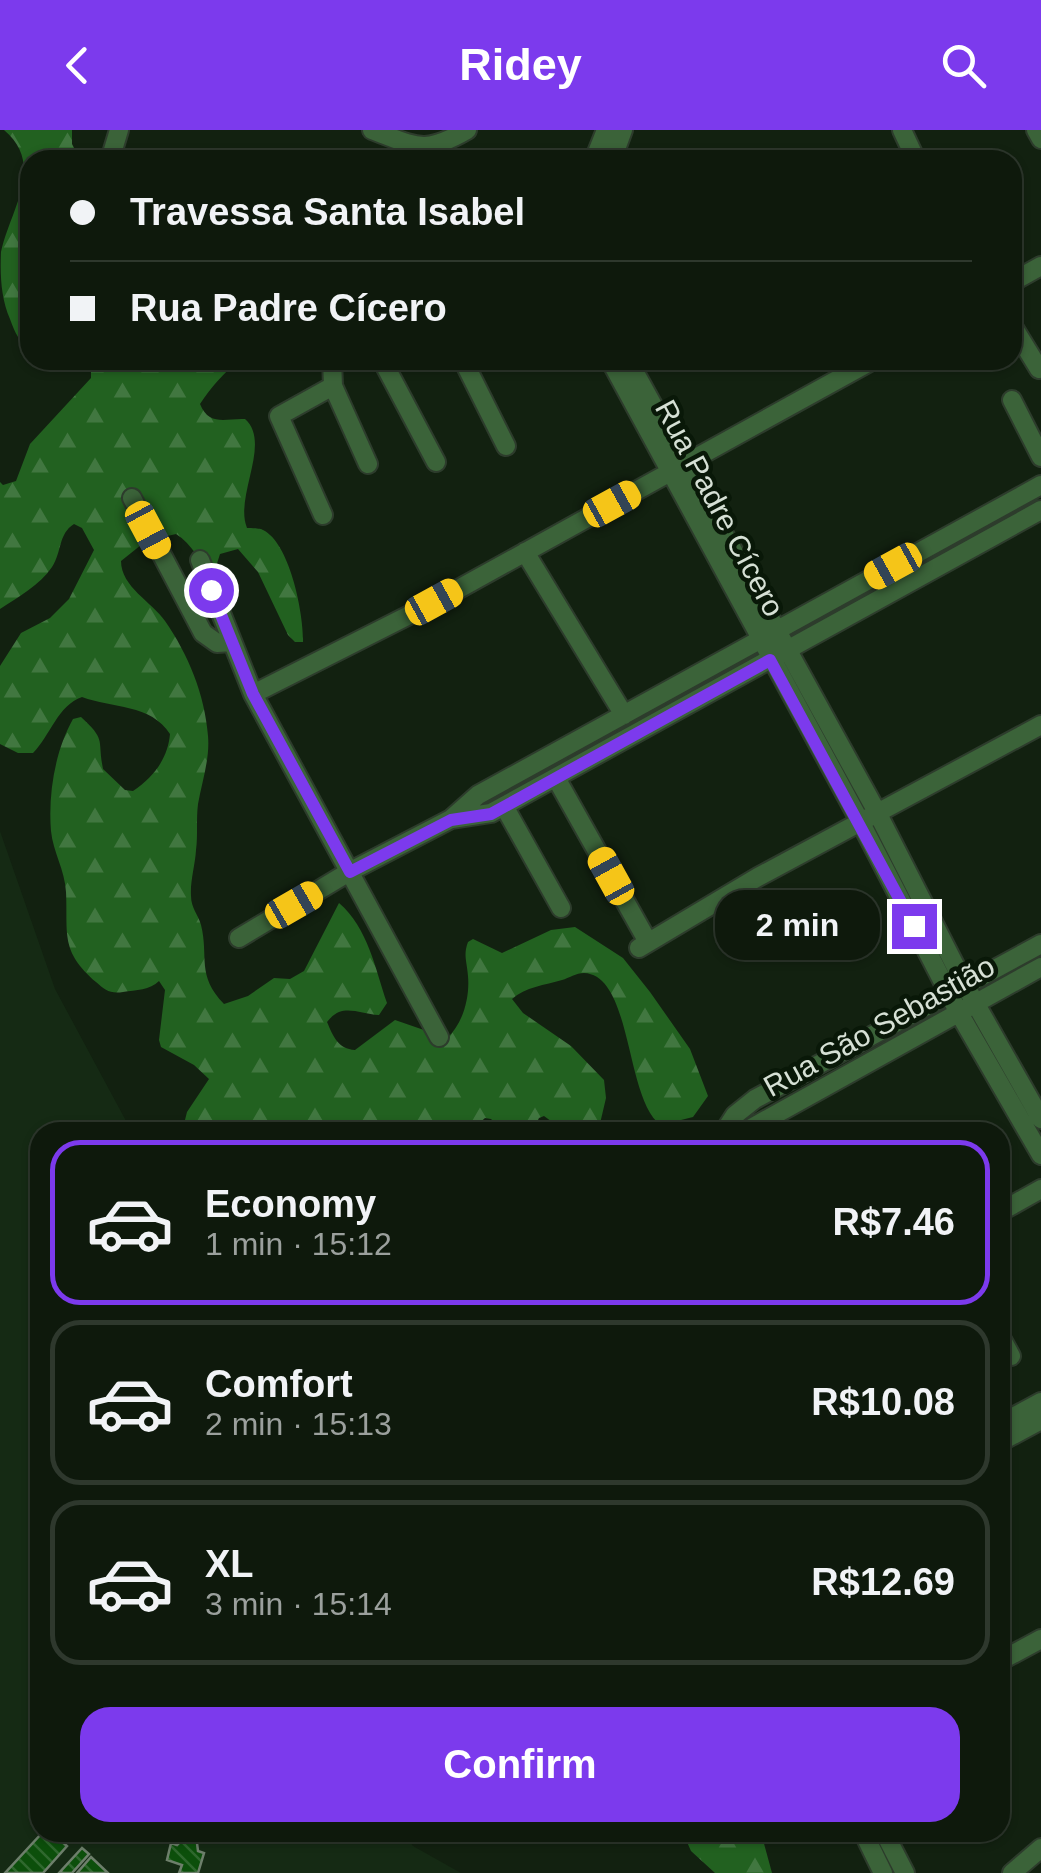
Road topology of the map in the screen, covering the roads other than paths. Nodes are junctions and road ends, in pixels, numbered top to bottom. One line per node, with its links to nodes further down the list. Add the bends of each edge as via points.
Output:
1 (372, 130): 2 (street, via 422,148)
2 (468, 130)
3 (1036, 130): 4 (street)
4 (1041, 139)
5 (1022, 341): 6 (street)
6 (1039, 369)
7 (332, 370): 13 (street)
8 (387, 370): 17 (street)
9 (468, 370): 15 (street)
10 (616, 370): 19 (street, Rua Padre Cícero)
11 (633, 370): 19 (street, Rua Padre Cícero)
12 (850, 370): 19 (street)
13 (332, 386): 18 (street); 24 (street, via 279,418)
14 (1012, 400): 16 (street)
15 (506, 446)
16 (1041, 457)
17 (436, 462)
18 (368, 464)
19 (678, 467): 26 (street); 28 (street, Rua Padre Cícero)
20 (1041, 485): 22 (street)
21 (132, 498): 29 (street, via 203,633)
22 (994, 511): 25 (street); 28 (street)
23 (1041, 511): 25 (street)
24 (323, 516)
25 (1005, 530): 30 (street)
26 (525, 552): 31 (street); 32 (street)
27 (200, 560): 29 (street)
28 (767, 636): 30 (street, Rua Padre Cícero); 32 (street)
29 (230, 642): 31 (street)
30 (778, 655): 35 (street); 37 (street, Rua Padre Cícero); 39 (street, Rua Padre Cícero)
31 (253, 694): 40 (street)
32 (624, 714): 34 (street)
33 (1041, 725): 37 (street)
34 (530, 766): 35 (street); 38 (street, via 478,795)
35 (548, 782): 36 (street); 39 (street, via 643,945)
36 (504, 806): 38 (street); 41 (street)
37 (878, 814): 39 (street); 45 (street, Rua Padre Cícero)
38 (451, 820): 40 (street)
39 (860, 824): 45 (street, Rua Padre Cícero)
40 (350, 872): 42 (street); 47 (street)
41 (561, 908)
42 (239, 938)
43 (1041, 944): 45 (street, Rua São Sebastião)
44 (1041, 967): 46 (street, Rua São Sebastião)
45 (957, 990): 46 (street, Rua Padre Cícero); 49 (street, Rua São Sebastião, via 755,1100)
46 (967, 1008): 48 (street, Rua Padre Cícero); 50 (street, Rua São Sebastião); 51 (street, Rua Padre Cícero)
47 (440, 1037)
48 (1041, 1119)
49 (730, 1122)
50 (762, 1122)
51 (1041, 1155)
52 (1041, 1189): 53 (street)
53 (1010, 1206)
54 (1041, 1402): 55 (street)
55 (1010, 1419)
56 (1041, 1420): 57 (street)
57 (1010, 1437)
58 (1041, 1638): 59 (street)
59 (1010, 1655)
60 (867, 1842): 63 (street)
61 (889, 1842): 64 (street)
62 (1041, 1848): 65 (street)
63 (883, 1873)
64 (905, 1873)
65 (1012, 1873)

